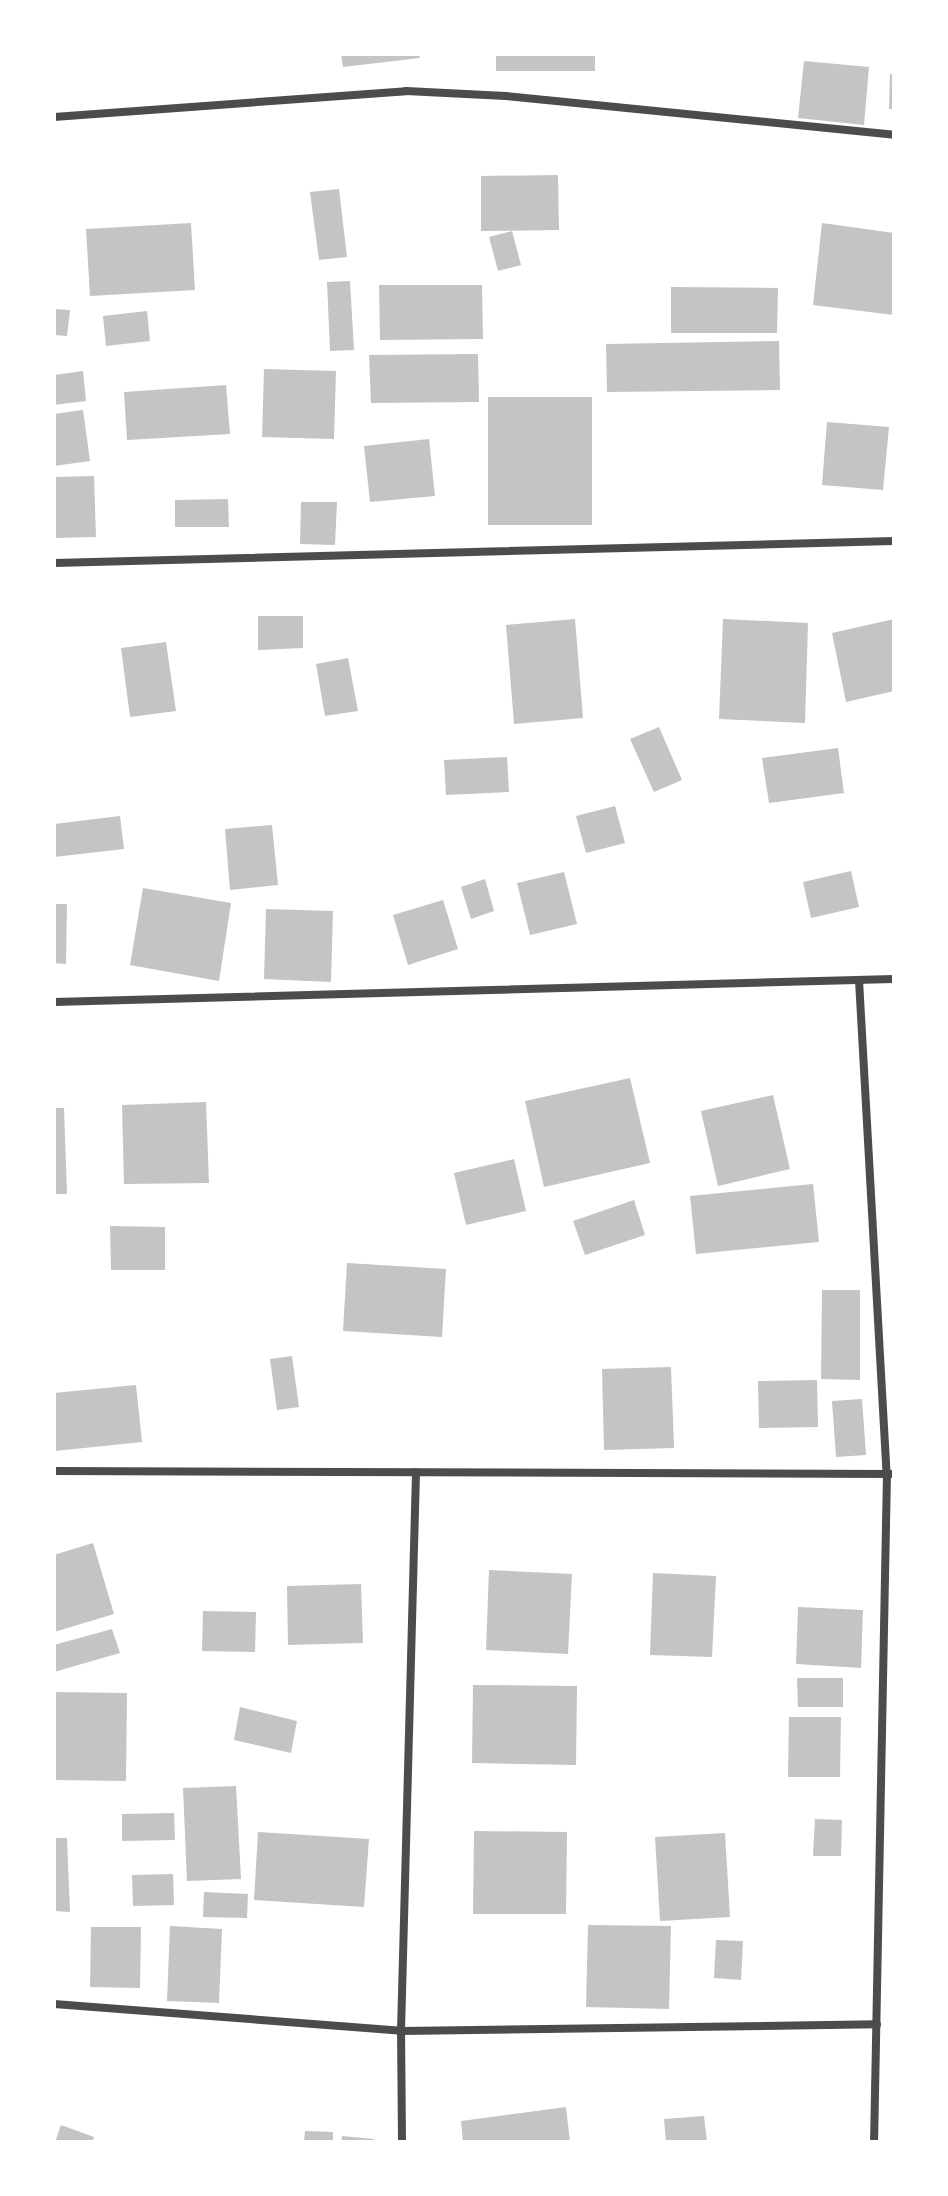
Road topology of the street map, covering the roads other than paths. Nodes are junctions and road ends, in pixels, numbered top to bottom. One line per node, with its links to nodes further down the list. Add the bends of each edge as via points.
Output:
1 (54, 117): 2 (street, via 406,91 506,96)
2 (894, 135)
3 (894, 541): 4 (street)
4 (54, 563)
5 (894, 979): 6 (street)
6 (859, 980): 7 (street); 10 (street)
7 (54, 1002)
8 (54, 1471): 9 (street)
9 (416, 1472): 10 (street); 13 (street)
10 (891, 1474): 12 (street)
11 (54, 2004): 13 (street)
12 (877, 2024): 13 (street); 15 (street)
13 (401, 2031): 14 (street)
14 (402, 2142)
15 (874, 2142)

